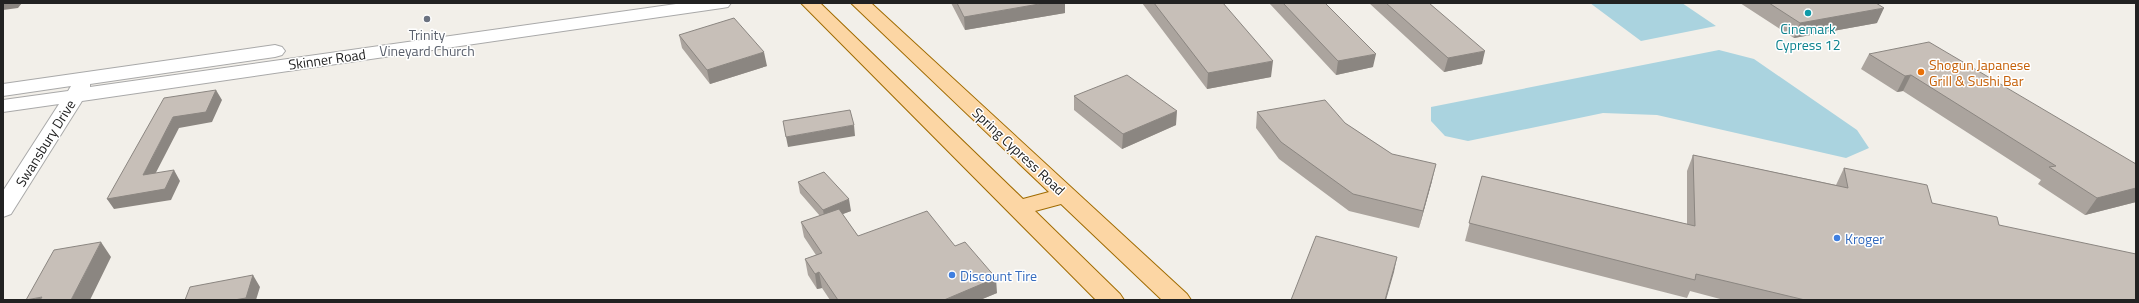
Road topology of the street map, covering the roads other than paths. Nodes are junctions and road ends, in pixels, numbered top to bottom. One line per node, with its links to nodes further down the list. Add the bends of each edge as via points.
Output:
1 (621, 3): 5 (street, Skinner Road)
2 (722, 3): 5 (street, Skinner Road)
3 (810, 3): 11 (main road)
4 (860, 3): 10 (main road, Spring Cypress Road)
5 (392, 42): 6 (street, Skinner Road); 8 (street, Skinner Road)
6 (87, 77): 7 (street, Skinner Road); 8 (street, Swansbury Drive)
7 (3, 90)
8 (75, 95): 9 (street, Skinner Road); 12 (street, Swansbury Drive)
9 (3, 106)
10 (1066, 195): 11 (main road); 14 (main road, Spring Cypress Road)
11 (1018, 208): 13 (main road)
12 (3, 209)
13 (1111, 300)
14 (1178, 300)

